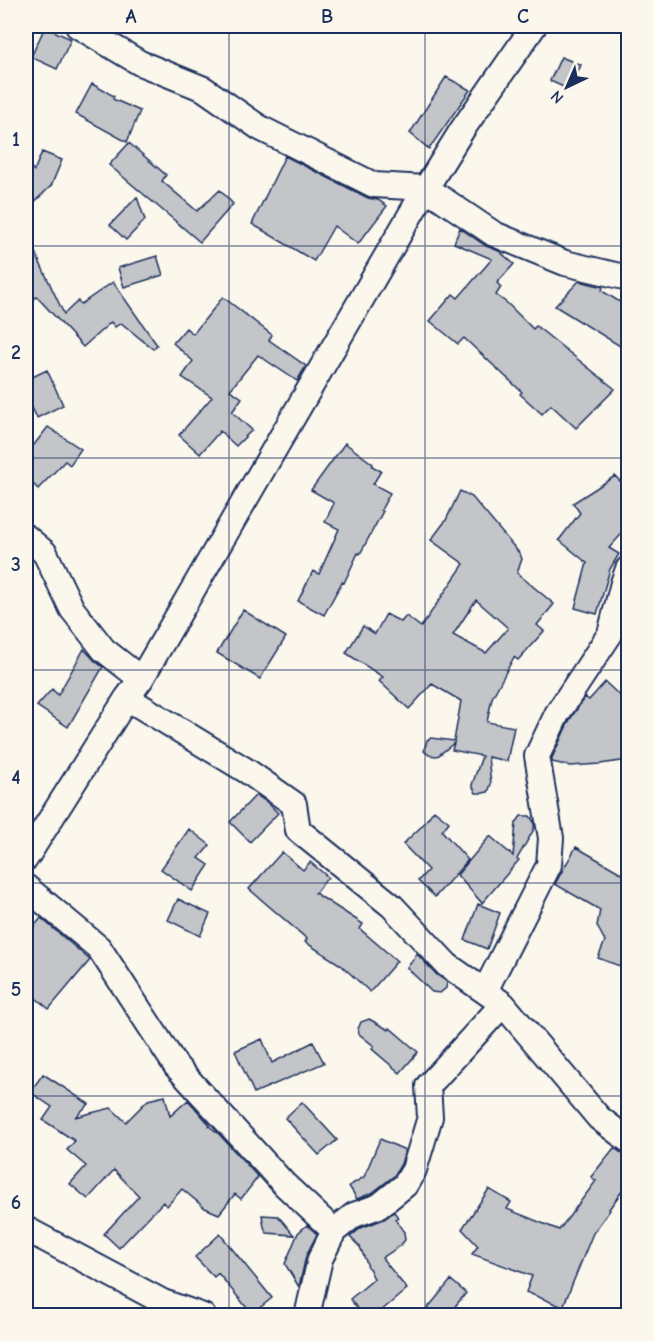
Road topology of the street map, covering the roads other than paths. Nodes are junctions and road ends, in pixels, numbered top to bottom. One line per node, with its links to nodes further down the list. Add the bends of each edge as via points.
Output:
1 (78, 26): 3 (street, via 140,63 204,89 260,128 374,185)
2 (534, 26): 3 (street)
3 (426, 188): 4 (street, via 494,234 565,263); 7 (street)
4 (628, 278)
5 (26, 537): 7 (street, via 45,553 72,609)
6 (628, 569): 10 (street, via 610,634 557,714 537,756 551,838 549,865)
7 (134, 689): 8 (street); 10 (street, via 294,804 298,830 392,906 447,965)
8 (26, 858)
9 (26, 887): 13 (street, via 99,948 176,1066 284,1184)
10 (494, 998): 11 (street, via 599,1118); 13 (street, via 428,1086 430,1117 414,1170 405,1185 379,1206 354,1215)
11 (628, 1140)
12 (26, 1229): 14 (street, via 164,1302)
13 (334, 1232): 15 (street, via 320,1259)
14 (202, 1316)
15 (307, 1316)

